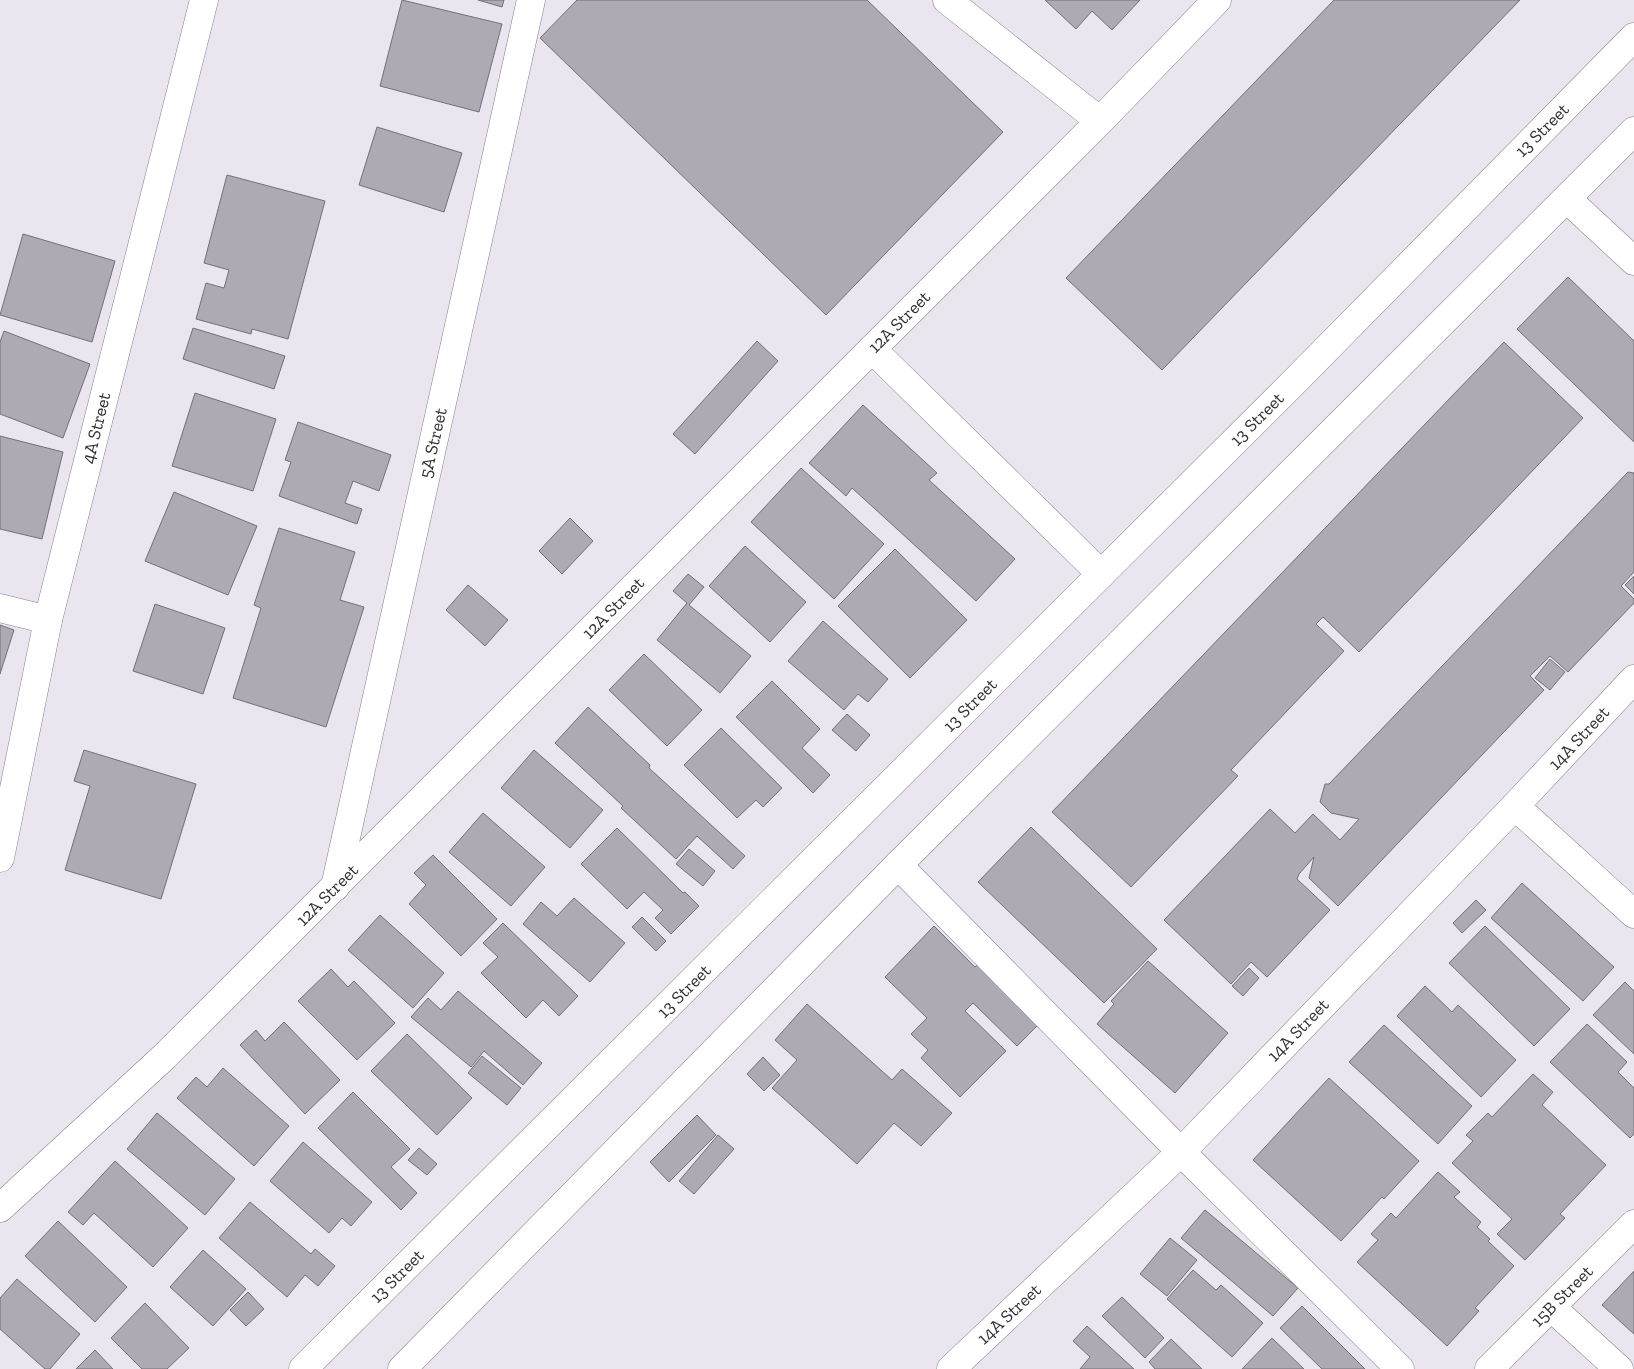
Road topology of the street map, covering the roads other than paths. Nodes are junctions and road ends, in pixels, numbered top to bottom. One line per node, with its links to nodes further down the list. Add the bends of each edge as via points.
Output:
1 (204, 0): 13 (street, 4A Street)
2 (531, 0): 18 (street, 5A Street)
3 (947, 0): 6 (street)
4 (1217, 0): 6 (street, 12A Street)
5 (1634, 36): 11 (street, 13 Street)
6 (1100, 121): 10 (street, 12A Street)
7 (1634, 131): 8 (street)
8 (1567, 199): 9 (street); 17 (street)
9 (1634, 262)
10 (872, 350): 11 (street); 18 (street, 12A Street)
11 (1102, 574): 24 (street, 13 Street)
12 (0, 608): 13 (street)
13 (48, 620): 16 (street, 4A Street)
14 (1634, 679): 15 (street, 14A Street)
15 (1515, 806): 19 (street); 20 (street, 14A Street)
16 (0, 858)
17 (898, 865): 20 (street); 25 (street)
18 (334, 887): 21 (street, 12A Street, via 165,1056)
19 (1634, 914)
20 (1181, 1152): 26 (street, 14A Street); 27 (street)
21 (0, 1208)
22 (1634, 1224): 23 (street, 15B Street)
23 (1551, 1307): 28 (street, 15B Street); 29 (street)
24 (303, 1369)
25 (402, 1369)
26 (951, 1369)
27 (1400, 1369)
28 (1489, 1369)
29 (1618, 1369)

